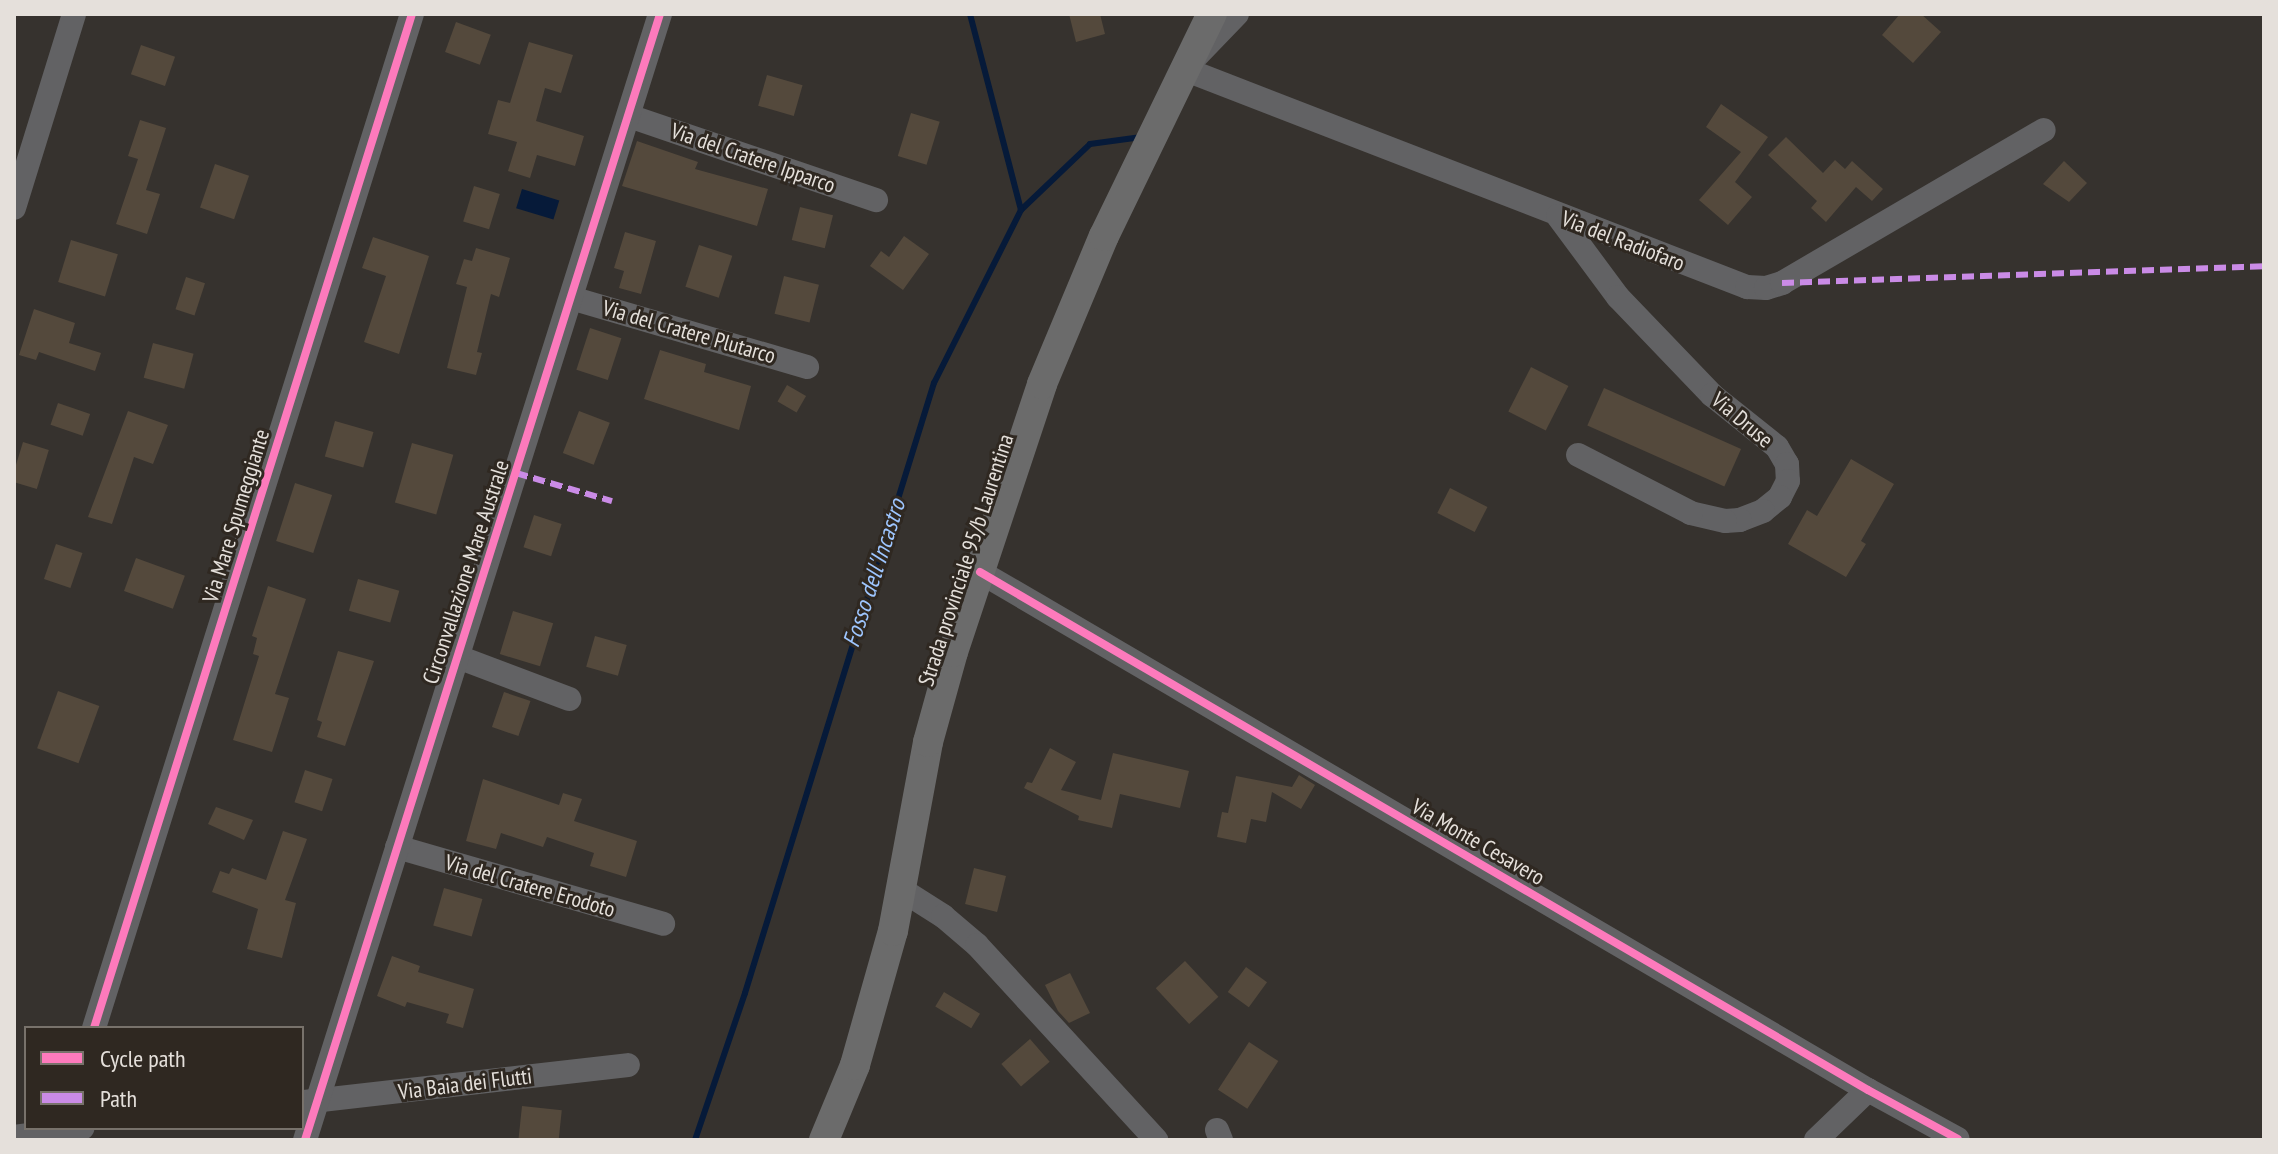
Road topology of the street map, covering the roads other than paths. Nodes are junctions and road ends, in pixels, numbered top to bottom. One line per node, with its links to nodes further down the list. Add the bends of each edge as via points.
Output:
1 (74, 14): 10 (street)
2 (412, 14): 21 (street, Via Mare Spumeggiante)
3 (660, 14): 7 (street, Circonvallazione Mare Australe)
4 (1212, 14): 6 (main road, Strada provinciale 95/b Laurentina)
5 (1237, 14): 6 (street)
6 (1184, 69): 11 (street, Via del Radiofaro); 15 (main road, Strada provinciale 95/b Laurentina, via 1104,236 1042,384)
7 (629, 116): 9 (street, Via del Cratere Ipparco); 12 (street, Circonvallazione Mare Australe)
8 (2044, 130): 11 (street, Via del Radiofaro, via 1766,288 1737,285)
9 (876, 200)
10 (14, 208)
11 (1558, 216): 14 (street, Via Druse, via 1602,279 1701,385 1777,447 1787,464 1788,481 1780,497 1763,511 1725,521 1691,513)
12 (571, 298): 13 (street, Via del Cratere Plutarco); 16 (street, Circonvallazione Mare Australe)
13 (807, 367)
14 (1578, 455)
15 (980, 572): 19 (main road, Strada provinciale 95/b Laurentina, via 928,742); 23 (street, Via Monte Cesavero)
16 (458, 657): 17 (street); 18 (street, Circonvallazione Mare Australe)
17 (569, 699)
18 (397, 847): 20 (street, Via del Cratere Erodoto); 24 (street, Circonvallazione Mare Australe)
19 (902, 890): 29 (main road, Strada provinciale 95/b Laurentina, via 865,1033); 30 (street, via 977,945)
20 (663, 924)
21 (95, 1026)
22 (628, 1065): 24 (street, Via Baia dei Flutti)
23 (1868, 1090): 27 (street, Via Monte Cesavero); 31 (street)
24 (310, 1102): 28 (street, Circonvallazione Mare Australe)
25 (66, 1132): 26 (street)
26 (14, 1137)
27 (1958, 1139)
28 (305, 1140)
29 (824, 1140)
30 (1156, 1140)
31 (1816, 1140)

